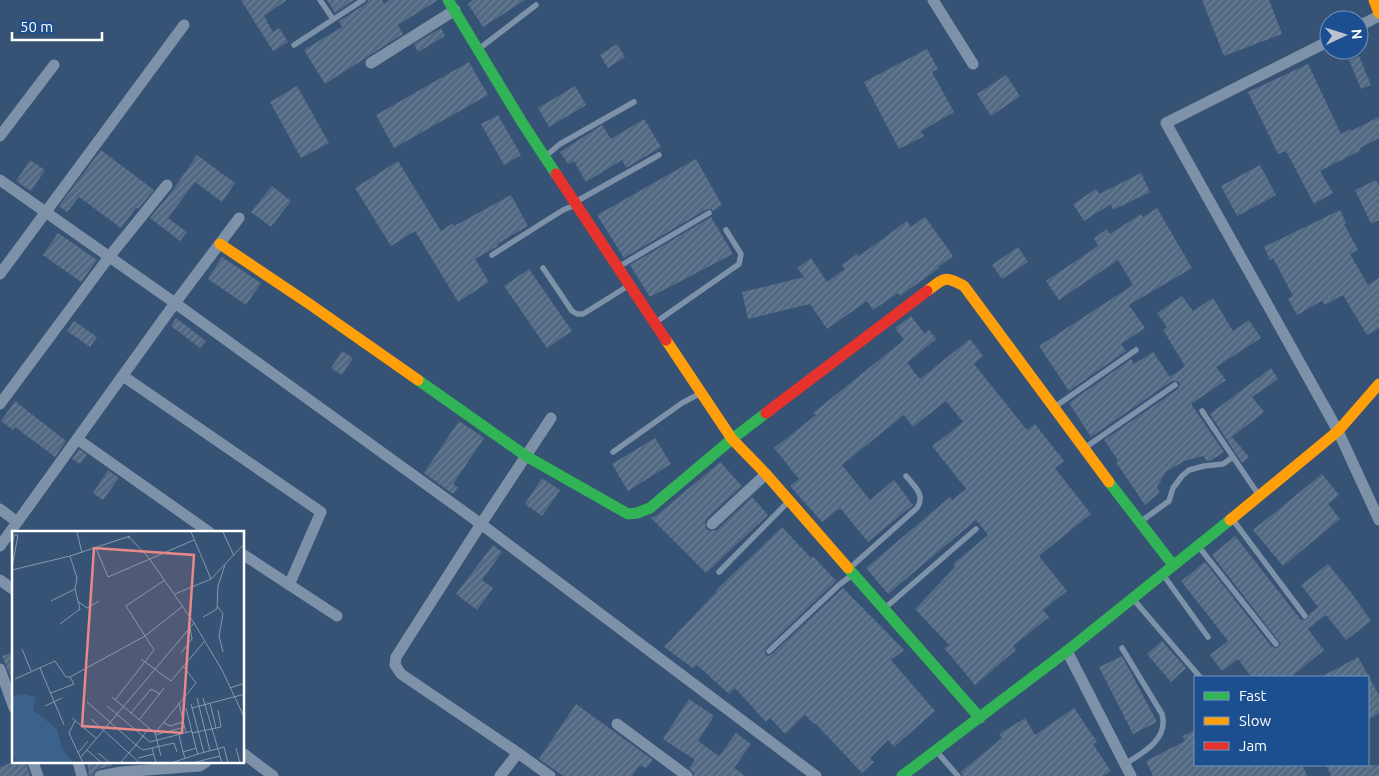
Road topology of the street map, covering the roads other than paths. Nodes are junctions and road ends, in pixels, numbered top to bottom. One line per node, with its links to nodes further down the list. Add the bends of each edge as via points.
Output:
1 (320, 0): 8 (lane)
2 (363, 0): 8 (lane)
3 (932, 0): 14 (street)
4 (1374, 0): 7 (street)
5 (452, 5): 12 (street); 13 (street)
6 (536, 5): 12 (lane)
7 (1379, 14)
8 (333, 19): 10 (lane)
9 (184, 25): 23 (street)
10 (294, 44)
11 (1319, 46): 45 (street, via 1166,123)
12 (478, 49): 19 (street)
13 (371, 63)
14 (973, 64)
15 (54, 65): 17 (street)
16 (634, 102): 19 (lane)
17 (0, 136)
18 (659, 155): 22 (lane)
19 (545, 156): 22 (street)
20 (0, 180): 23 (street)
21 (167, 185): 29 (street)
22 (576, 203): 28 (lane); 30 (street)
23 (46, 213): 29 (street); 32 (street)
24 (708, 213): 30 (lane)
25 (239, 218): 27 (street)
26 (726, 230): 35 (lane, via 741,254 740,264)
27 (220, 244): 34 (street); 50 (street)
28 (492, 255)
29 (109, 257): 34 (street); 41 (street)
30 (618, 267): 33 (street)
31 (542, 268): 33 (lane, via 577,314)
32 (0, 274)
33 (630, 285): 35 (street)
34 (176, 302): 37 (street); 61 (street)
35 (655, 323): 40 (street)
36 (1136, 350): 42 (lane)
37 (123, 376): 46 (street); 73 (street, via 321,512)
38 (1379, 384): 45 (street)
39 (1174, 385): 48 (lane)
40 (701, 393): 47 (street); 49 (lane)
41 (0, 404)
42 (1054, 407): 47 (street, via 964,286 950,278 943,279); 48 (street)
43 (1202, 412): 51 (lane)
44 (551, 418): 50 (street)
45 (1338, 432): 54 (street); 58 (street)
46 (77, 439): 59 (street); 64 (street)
47 (732, 439): 50 (street, via 650,508 637,514 628,514); 52 (street)
48 (1084, 448): 60 (street)
49 (613, 452)
50 (526, 456): 61 (street)
51 (1232, 457): 54 (lane); 60 (lane, via 1223,464 1189,470 1173,488 1169,501)
52 (766, 474): 55 (street); 62 (street)
53 (906, 476): 69 (lane, via 920,493 921,503)
54 (1259, 496): 57 (street)
55 (789, 500): 69 (street); 70 (lane)
56 (0, 509): 59 (street)
57 (1232, 518): 66 (street); 78 (lane)
58 (1379, 520)
59 (17, 522): 65 (street)
60 (1139, 523): 68 (street)
61 (481, 524): 90 (street, via 396,657 395,665 401,674); 101 (street)
62 (712, 524)
63 (976, 529): 76 (lane)
64 (208, 531)
65 (0, 546)
66 (1198, 546): 68 (street); 80 (lane)
67 (245, 556): 73 (street)
68 (1173, 565): 71 (street)
69 (852, 571): 76 (street); 82 (lane)
70 (719, 572)
71 (1162, 574): 75 (street); 79 (lane)
72 (0, 580): 74 (street)
73 (289, 585): 77 (street)
74 (12, 589)
75 (1132, 598): 83 (street); 85 (lane)
76 (884, 608): 87 (street)
77 (337, 616)
78 (1305, 616)
79 (1208, 637)
80 (1276, 644)
81 (1122, 648): 94 (lane, via 1164,722 1151,746)
82 (769, 651)
83 (1067, 651): 87 (street); 94 (street)
84 (0, 669): 86 (street)
85 (1199, 676)
86 (12, 702)
87 (980, 718): 89 (street)
88 (617, 724): 100 (street)
89 (936, 751): 102 (street); 103 (lane)
90 (518, 752): 98 (street); 99 (street)
91 (245, 755): 97 (street)
92 (34, 764): 95 (street)
93 (203, 764): 96 (street)
94 (1125, 764): 104 (street)
95 (38, 776)
96 (100, 776)
97 (273, 776)
98 (500, 776)
99 (550, 776)
100 (687, 776)
101 (816, 776)
102 (902, 776)
103 (958, 776)
104 (1131, 776)

